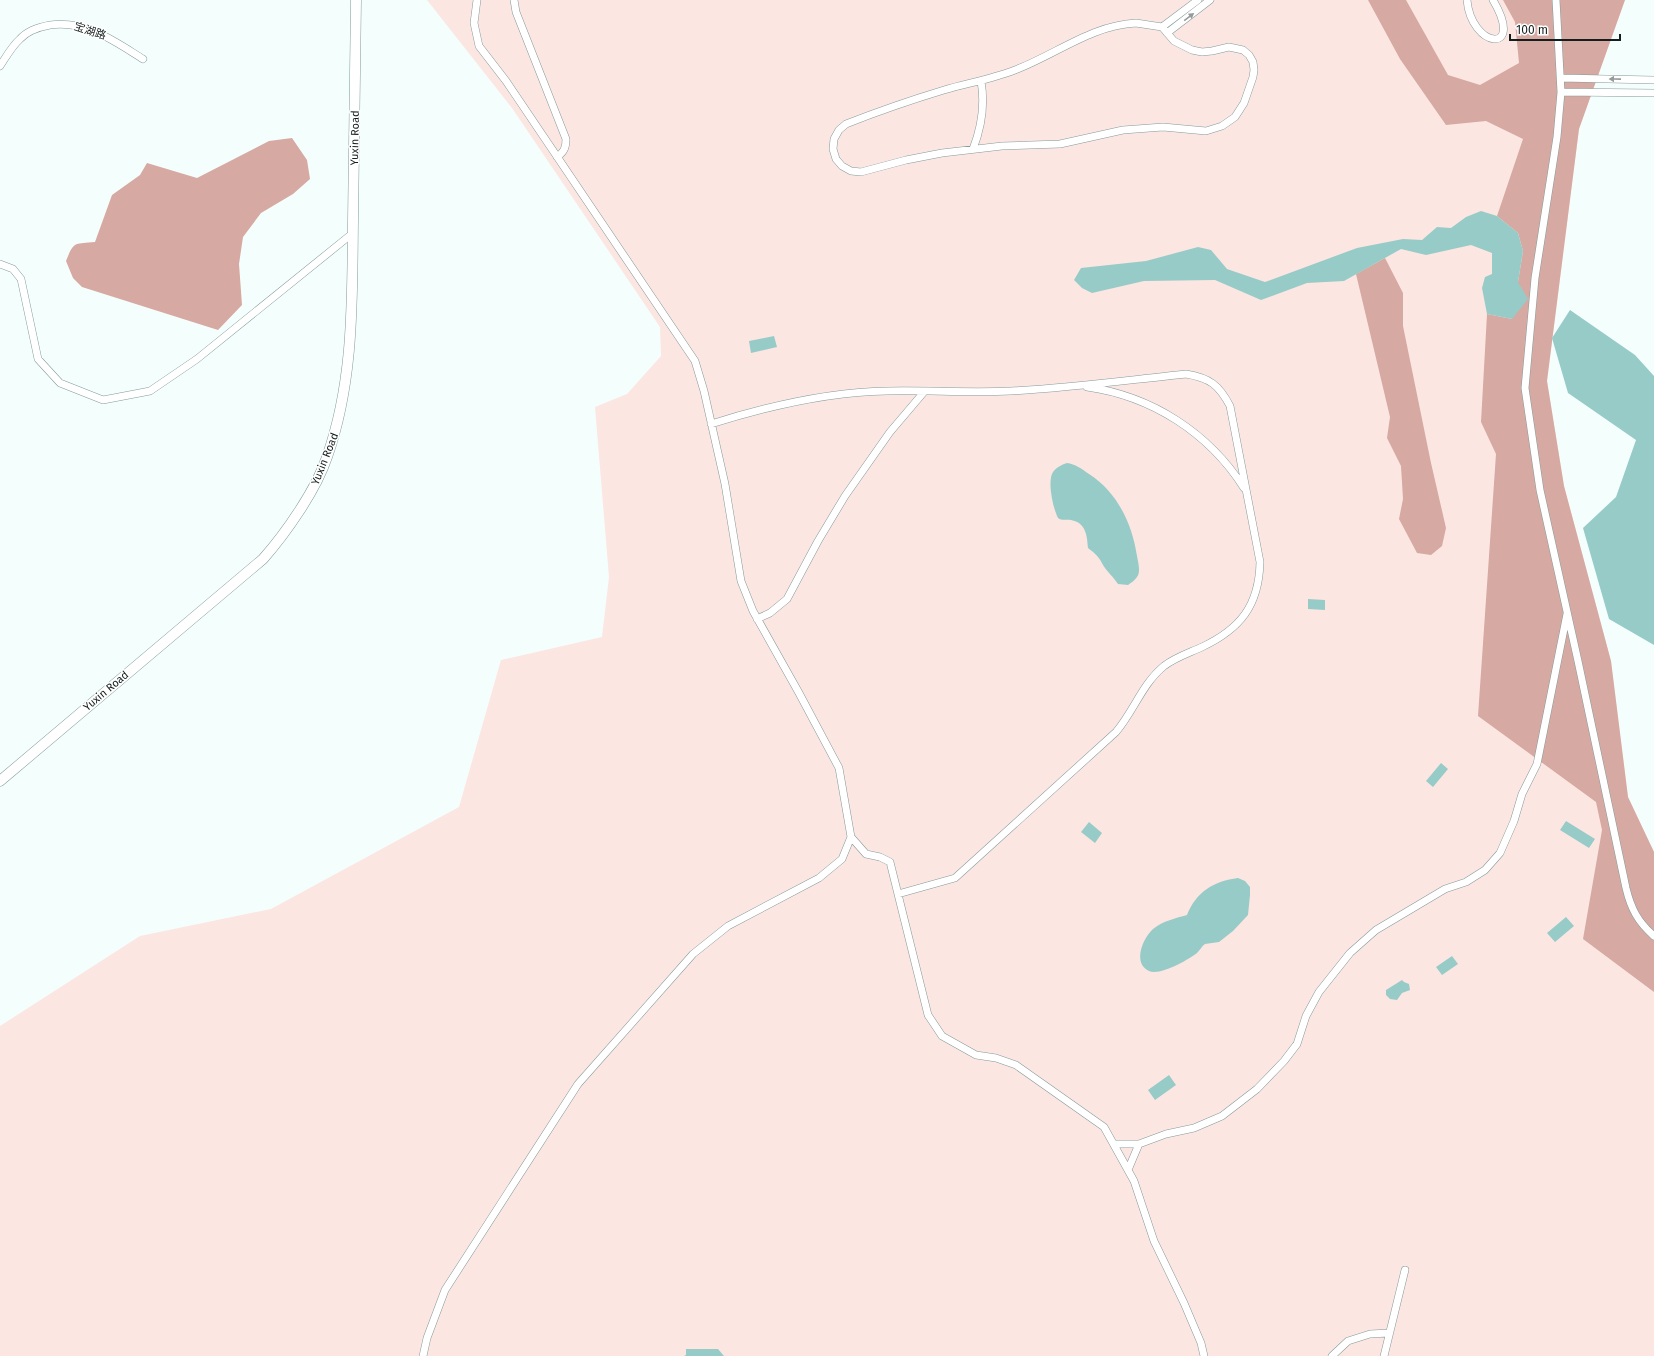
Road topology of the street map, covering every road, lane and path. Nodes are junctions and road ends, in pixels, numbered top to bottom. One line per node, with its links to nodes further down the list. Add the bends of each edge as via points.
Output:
1 (356, 0): 19 (street, Yuxin Road)
2 (477, 0): 18 (street, via 474,23 479,46)
3 (514, 0): 18 (street, via 516,12 566,139 563,152)
4 (1198, 0): 9 (street)
5 (1210, 0): 9 (street, one-way to 5)
6 (1467, 0): 7 (street, via 1470,17 1477,28 1487,37 1497,39 1504,32 1504,24)
7 (1493, 0)
8 (1556, 0): 12 (street)
9 (1164, 30): 14 (street, via 1136,23 1110,27 1017,69); 17 (street, via 1178,44 1192,50 1207,51 1229,47 1243,50 1249,55 1253,62 1252,77 1240,110 1229,122 1206,131 1136,129 1110,132 1060,144)
10 (143, 59): 11 (street, 宝湖路, via 98,32 70,24 41,27 29,32 19,39)
11 (0, 66)
12 (1560, 78): 13 (street, one-way to 12); 15 (street)
13 (1654, 80)
14 (981, 81): 17 (street, via 983,110); 17 (street, via 921,97 846,124 834,139 833,149 836,159 842,166 851,171 861,172 924,156)
15 (1561, 92): 16 (street); 25 (street, via 1556,144 1535,278 1525,388 1540,490)
16 (1654, 93)
17 (974, 149)
18 (557, 156): 23 (street, via 695,361)
19 (353, 233): 20 (street, via 197,359 150,391 103,400 60,383 38,359 21,279 13,269); 27 (street, Yuxin Road, via 351,330 344,400 327,459 310,493 263,559)
20 (0, 264)
21 (1074, 386): 22 (street, via 981,392); 24 (street, via 1129,397 1174,418 1212,448); 24 (street, via 1186,374 1201,376 1213,383 1224,393 1230,406)
22 (924, 392): 23 (street, via 887,391 820,397); 26 (street, via 890,432 845,496 787,599 770,614)
23 (711, 424): 26 (street, via 725,484 741,580)
24 (1247, 492): 29 (street, via 1258,549 1260,576 1253,601 1238,623 1217,640 1174,660 1160,670 1148,683 1116,732 955,878)
25 (1567, 612): 30 (street, via 1629,901 1645,928); 32 (street, via 1537,764 1522,794 1500,853 1485,870 1466,882 1445,889 1376,930 1350,953 1319,992 1306,1016 1297,1044 1257,1090 1222,1116 1194,1128 1166,1134)
26 (757, 619): 28 (street, via 839,768)
27 (0, 780)
28 (851, 837): 29 (street, via 866,854 890,862); 36 (street, via 842,859 819,878 728,926 693,954 578,1084 445,1290)
29 (898, 894): 31 (street, via 928,1014 942,1036 976,1055 1016,1065 1104,1127)
30 (1654, 936)
31 (1115, 1144): 32 (street); 33 (street)
32 (1139, 1144): 33 (street)
33 (1128, 1170): 37 (street, via 1154,1241 1184,1303)
34 (1405, 1270): 35 (street)
35 (1389, 1333): 38 (street, via 1370,1334 1348,1341); 39 (street)
36 (423, 1356)
37 (1204, 1356)
38 (1332, 1356)
39 (1384, 1356)

